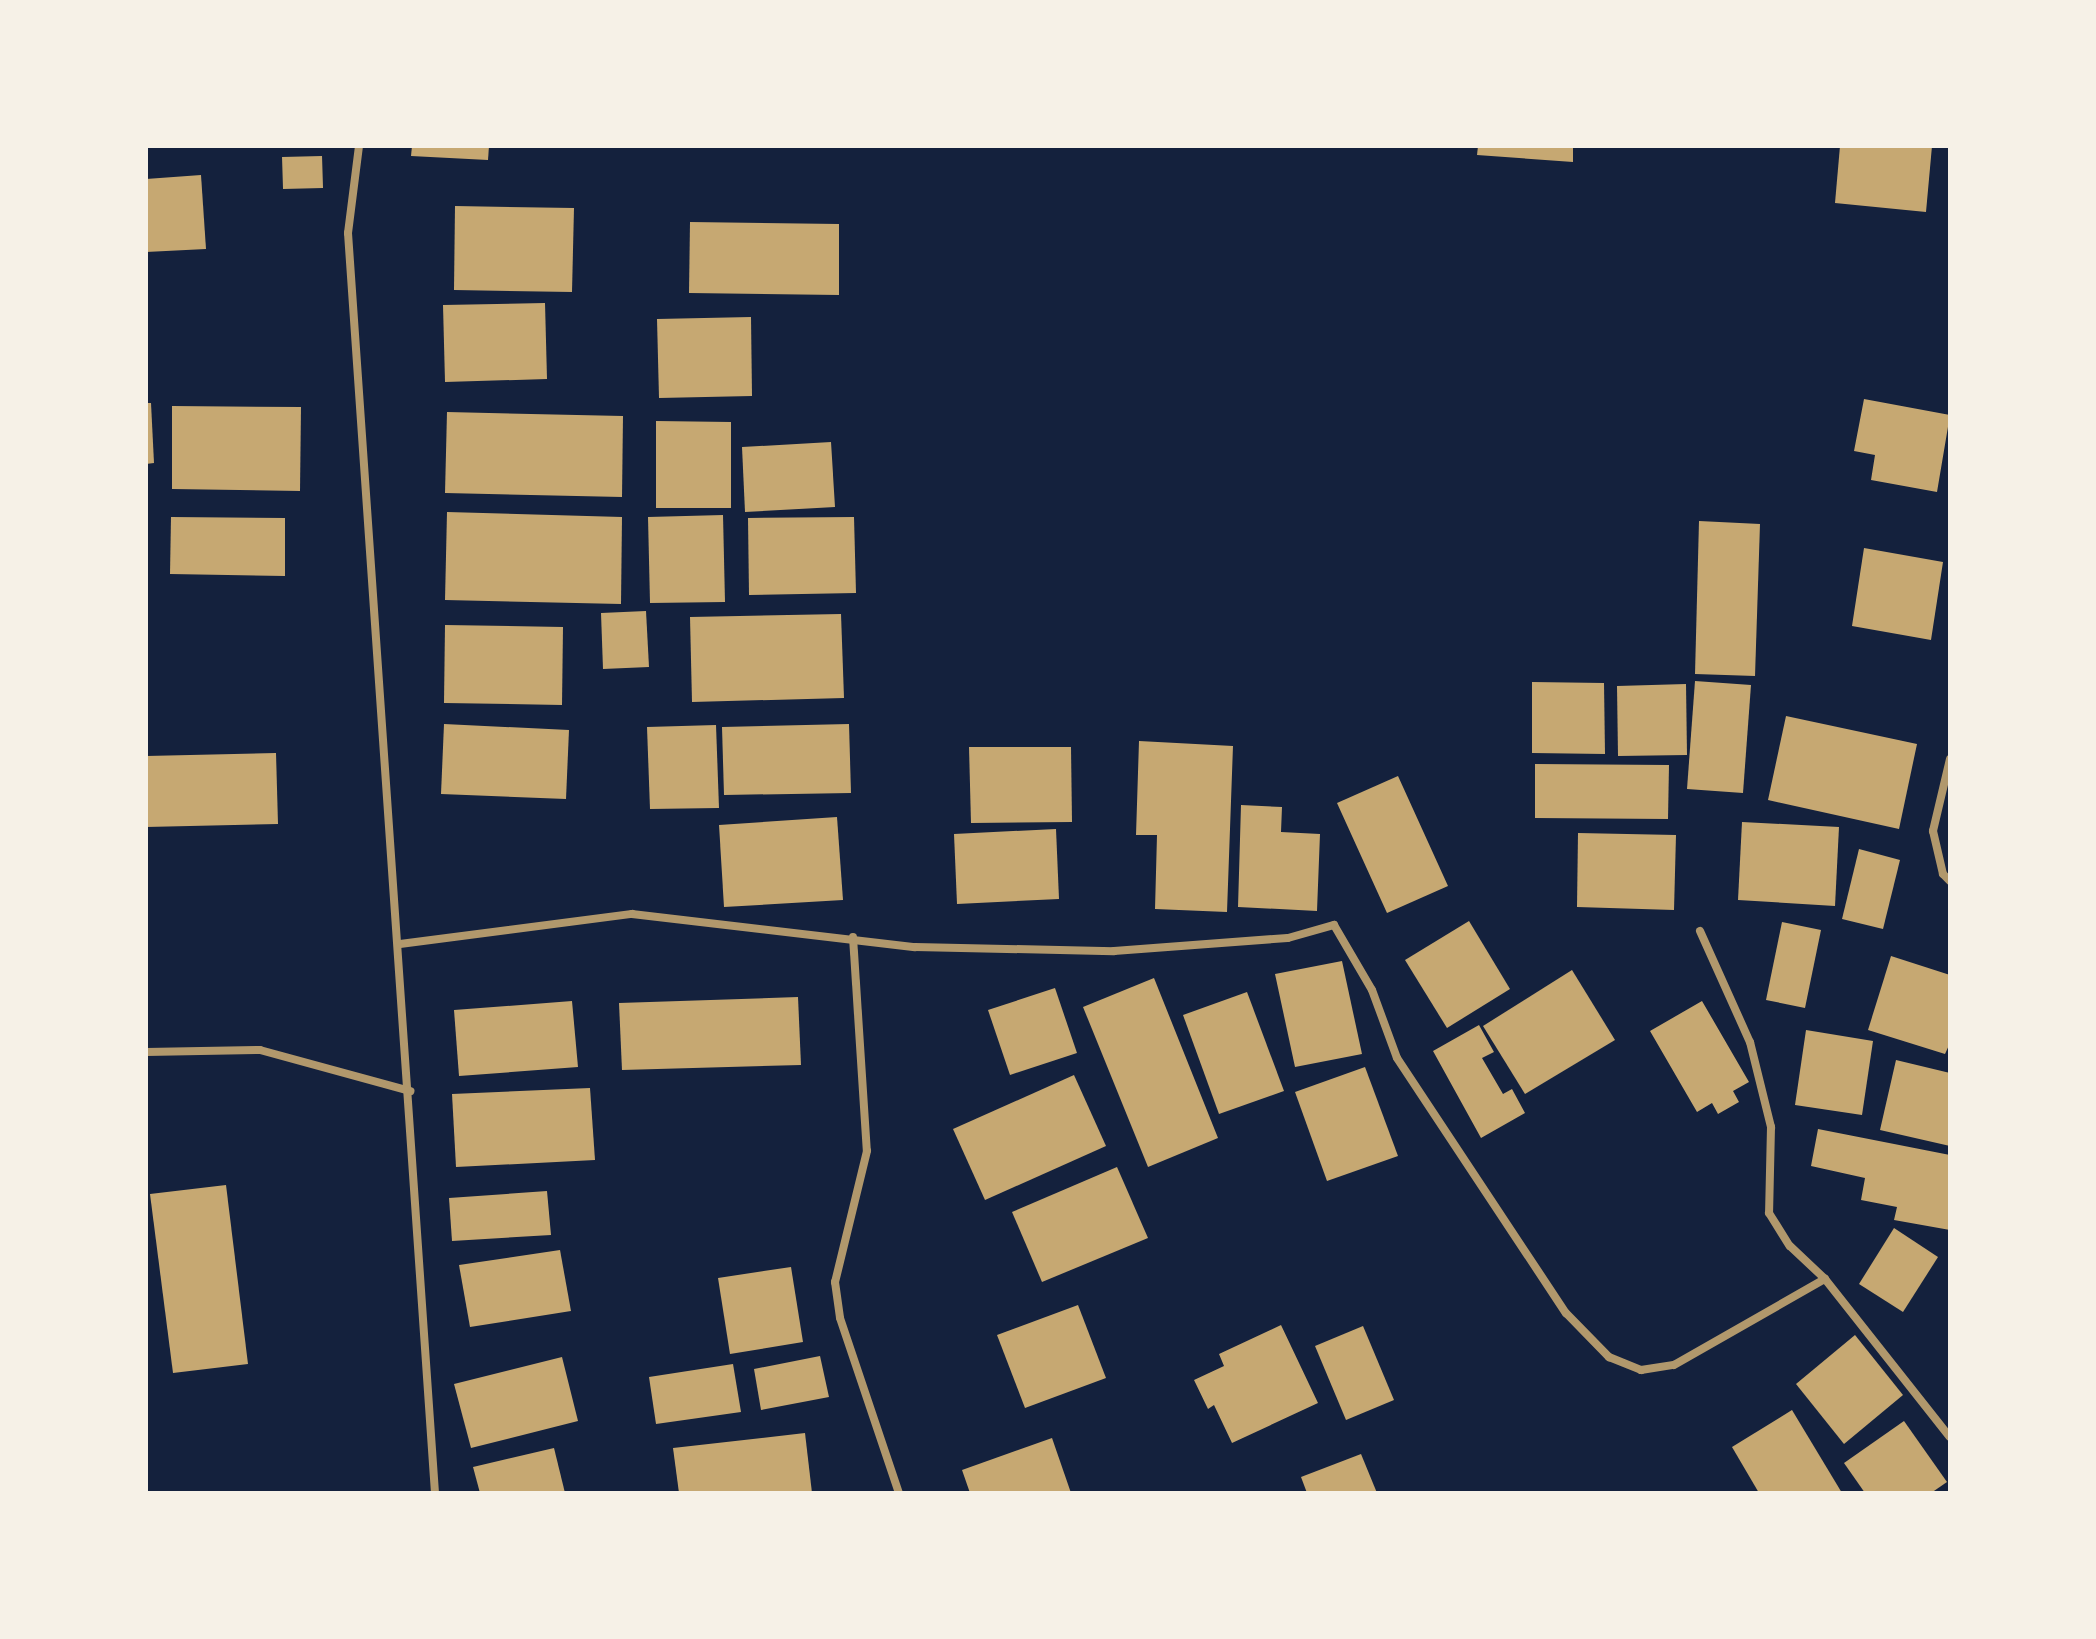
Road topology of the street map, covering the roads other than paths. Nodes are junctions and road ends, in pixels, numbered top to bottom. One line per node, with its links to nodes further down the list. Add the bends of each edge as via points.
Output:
1 (359, 146): 6 (street, via 348,233 367,571)
2 (1950, 759): 3 (street, via 1933,831 1943,874)
3 (1950, 881)
4 (1700, 931): 9 (street, via 1750,1042 1771,1127 1769,1213 1790,1246)
5 (853, 937): 6 (street, via 744,931 632,914); 9 (street, via 915,947 1114,951 1288,938 1334,925 1372,990 1397,1058 1566,1313 1609,1357 1641,1370 1674,1365); 12 (street, via 867,1151 835,1282 840,1318)
6 (400, 944): 8 (street)
7 (146, 1052): 8 (street, via 260,1050)
8 (410, 1091): 11 (street)
9 (1825, 1279): 10 (street)
10 (1950, 1437)
11 (435, 1493)
12 (899, 1493)

